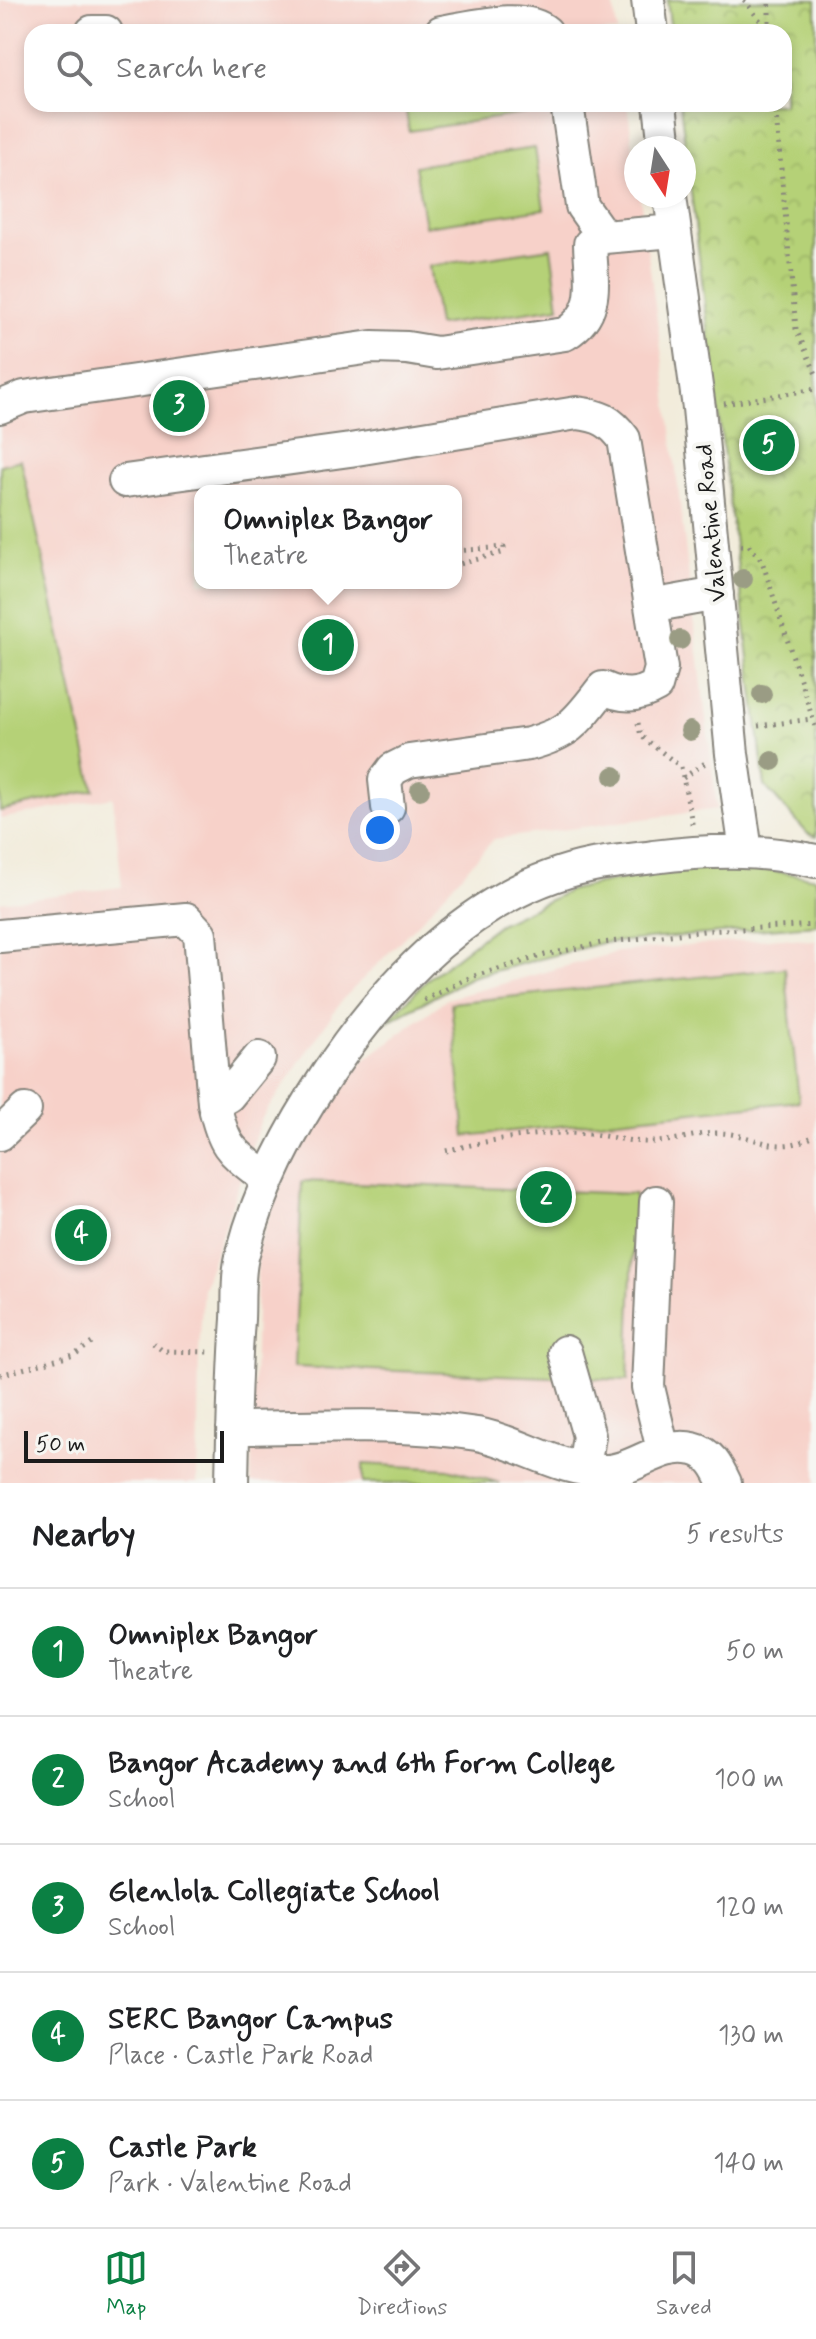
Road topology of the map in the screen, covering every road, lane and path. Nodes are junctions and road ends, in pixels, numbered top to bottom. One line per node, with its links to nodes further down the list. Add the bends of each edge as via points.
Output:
1 (648, 0): 6 (street)
2 (744, 0): 7 (path)
3 (769, 0): 8 (path)
4 (496, 24): 5 (street)
5 (527, 24)
6 (651, 24)
7 (763, 24)
8 (769, 24)
9 (568, 112): 15 (street, via 582,206)
10 (661, 112): 12 (street)
11 (776, 112): 16 (path, via 796,329)
12 (664, 136)
13 (671, 208): 14 (street, Valentine Road)
14 (674, 231): 15 (street); 19 (street, Valentine Road)
15 (604, 237): 18 (street, via 590,244 592,300 581,324 565,334 437,353 372,347 24,397)
16 (816, 374)
17 (816, 389): 19 (path)
18 (0, 407)
19 (699, 408): 21 (street, Valentine Road)
20 (125, 481): 25 (street, via 577,413 600,416 624,439)
21 (712, 545): 24 (street, Valentine Road); 27 (path, via 749,545 762,561)
22 (462, 550): 23 (path, via 504,547 504,552)
23 (462, 563)
24 (717, 594): 25 (street); 29 (street, Valentine Road)
25 (651, 606): 26 (street, via 661,668 656,686)
26 (632, 695): 30 (street, via 603,688 573,726 547,739 409,761 385,780); 32 (path, via 641,736 681,767)
27 (812, 719): 28 (path); 29 (path)
28 (816, 729)
29 (730, 730): 31 (street, Valentine Road)
30 (388, 807)
31 (746, 851): 32 (street); 33 (street)
32 (698, 852): 43 (street, via 594,865 554,876 506,897 443,939 356,1033 316,1090)
33 (816, 861)
34 (816, 925): 36 (path, via 601,943 471,977)
35 (0, 936): 38 (street, via 186,919 200,934)
36 (412, 1006)
37 (259, 1058): 38 (street, via 228,1096)
38 (214, 1103): 43 (street, via 230,1151)
39 (25, 1110): 40 (street)
40 (0, 1134)
41 (816, 1135): 42 (path, via 788,1146 715,1133 669,1142 584,1133)
42 (446, 1151)
43 (267, 1179): 48 (street, via 242,1256)
44 (656, 1202): 51 (street, via 648,1387)
45 (92, 1343): 49 (path, via 74,1355)
46 (153, 1343): 48 (path, via 163,1351)
47 (565, 1352): 52 (street, via 589,1436)
48 (236, 1353): 50 (street)
49 (0, 1375)
50 (233, 1428): 52 (street, via 414,1427 480,1434); 53 (street)
51 (663, 1450): 52 (street, via 608,1471); 54 (street, via 693,1449 714,1461)
52 (584, 1468)
53 (232, 1483)
54 (725, 1483)

